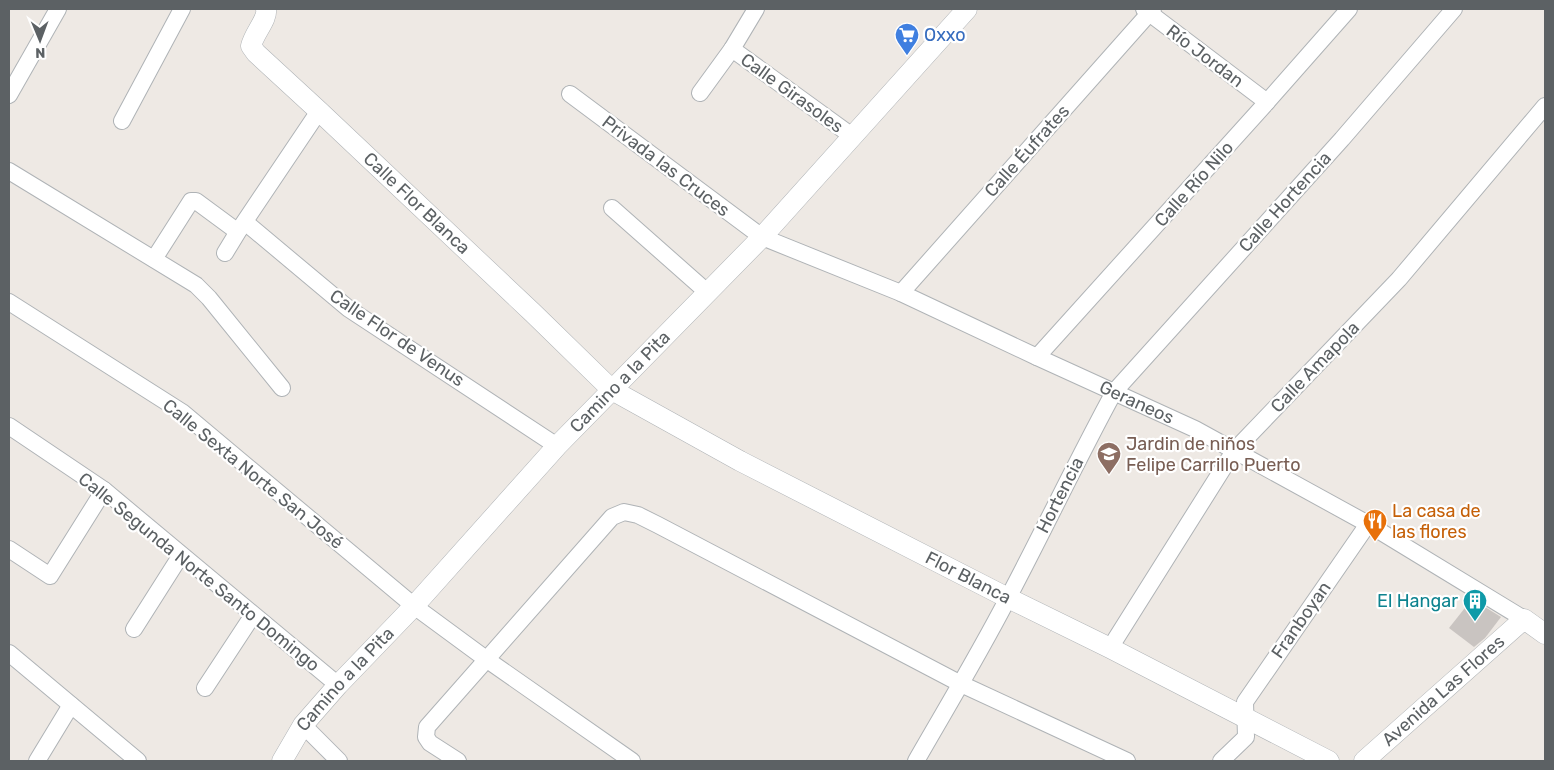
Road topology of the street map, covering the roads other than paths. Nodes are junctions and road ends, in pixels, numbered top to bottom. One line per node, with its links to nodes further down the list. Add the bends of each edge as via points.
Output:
1 (58, 9): 12 (street)
2 (182, 9): 16 (street)
3 (266, 9): 15 (street, Calle Flor Blanca, via 251,46)
4 (756, 9): 9 (street)
5 (967, 9): 17 (street, Camino a la Pita)
6 (1349, 9): 13 (street, Calle Río Nilo)
7 (1454, 9): 30 (street, Calle Hortencia, via 1342,139)
8 (1149, 10): 13 (street, Río Jordan); 25 (street, Calle Éufrates)
9 (732, 49): 11 (street); 17 (street, Calle Girasoles)
10 (570, 94): 21 (street, Privada las Cruces)
11 (700, 94)
12 (9, 95)
13 (1267, 102): 27 (street, Calle Río Nilo)
14 (1545, 106): 33 (street, Calle Amapola, via 1399,279)
15 (319, 111): 20 (street); 29 (street, Calle Flor Blanca)
16 (122, 121)
17 (852, 136): 21 (street, Camino a la Pita)
18 (9, 171): 23 (street)
19 (612, 208): 24 (street)
20 (242, 226): 22 (street); 23 (street, Calle Flor de Venus, via 234,229 196,201 190,201); 32 (street, Calle Flor de Venus, via 349,309)
21 (762, 237): 24 (street, Camino a la Pita); 25 (street, Geraneos)
22 (226, 253)
23 (154, 259): 28 (street, via 196,285 209,298)
24 (707, 292): 29 (street, Camino a la Pita)
25 (901, 293): 27 (street, Geraneos)
26 (9, 302): 39 (street, Calle Sexta Norte San José, via 182,412)
27 (1038, 357): 30 (street, Geraneos)
28 (282, 388)
29 (612, 390): 32 (street, Camino a la Pita); 38 (street, Flor Blanca, via 740,461)
30 (1114, 392): 33 (street, Geraneos, via 1195,429); 38 (street, Hortencia)
31 (9, 426): 34 (street, Calle Segunda Norte Santo Domingo)
32 (557, 446): 39 (street, Camino a la Pita)
33 (1234, 451): 35 (street, Geraneos); 44 (street, Calle Amapola)
34 (104, 490): 36 (street, via 50,576); 37 (street, Calle Segunda Norte Santo Domingo)
35 (1368, 524): 41 (street, Geraneos); 51 (street, Franboyan, via 1245,702)
36 (9, 549)
37 (181, 555): 40 (street, Calle Segunda Norte Santo Domingo); 42 (street)
38 (1008, 598): 44 (street, Flor Blanca); 47 (street, Hortencia)
39 (414, 606): 46 (street, Calle Sexta Norte San José); 48 (street, Camino a la Pita)
40 (253, 615): 48 (street, Calle Segunda Norte Santo Domingo); 49 (street)
41 (1524, 619): 43 (street, Geraneos); 63 (street, Avenida Las Flores)
42 (134, 629)
43 (1545, 634)
44 (1110, 648): 51 (street, Flor Blanca)
45 (9, 652): 50 (street)
46 (486, 659): 47 (street, via 612,517 624,512 638,515); 57 (street, via 428,727 426,737 430,743); 58 (street, Calle Sexta Norte San José)
47 (961, 684): 59 (street, Hortencia); 60 (street)
48 (338, 685): 52 (street, Camino a la Pita)
49 (205, 688)
50 (71, 705): 53 (street); 54 (street)
51 (1246, 720): 61 (street, Franboyan, via 1246,737); 62 (street, Flor Blanca)
52 (303, 725): 55 (street, Camino a la Pita); 56 (street)
53 (37, 761)
54 (138, 761)
55 (282, 761)
56 (339, 761)
57 (458, 761)
58 (632, 761)
59 (916, 761)
60 (1127, 761)
61 (1221, 761)
62 (1329, 761)
63 (1364, 761)

